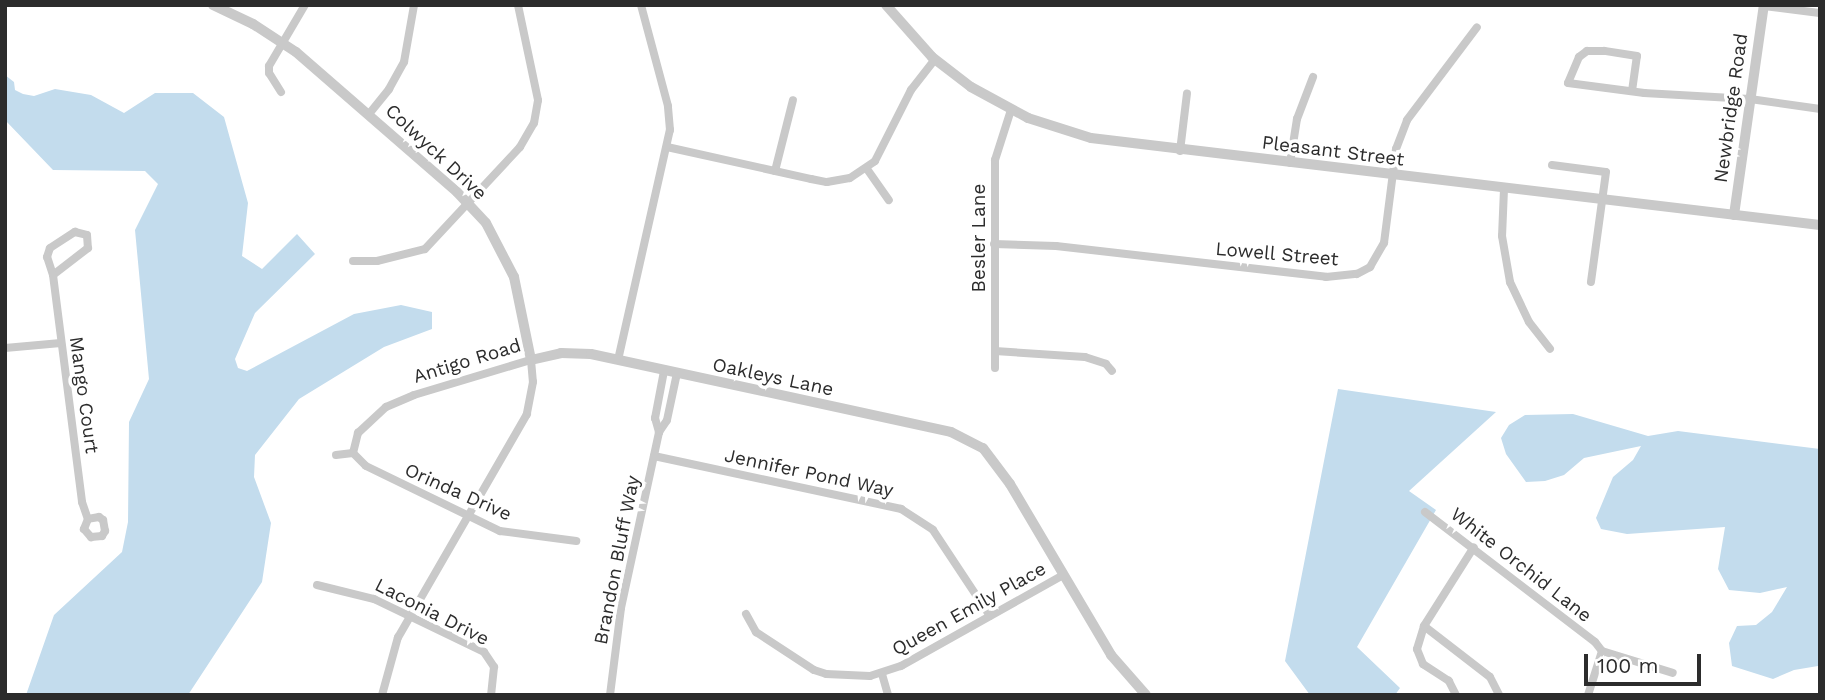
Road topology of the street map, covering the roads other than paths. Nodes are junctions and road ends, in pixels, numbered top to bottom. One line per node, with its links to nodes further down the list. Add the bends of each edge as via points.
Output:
1 (213, 5): 10 (street, Colwyck Drive)
2 (305, 5): 10 (street)
3 (414, 5): 20 (street, via 404,62)
4 (518, 5): 31 (street, via 538,89 536,115 520,147)
5 (641, 5): 21 (street, via 668,106)
6 (886, 5): 11 (street, Pleasant Street)
7 (1764, 5): 8 (street); 16 (street, Newbridge Road)
8 (1820, 13)
9 (1477, 27): 27 (street, Lowell Street, via 1407,120 1396,149)
10 (283, 43): 14 (street, via 269,73); 20 (street, Colwyck Drive)
11 (935, 59): 19 (street, Pleasant Street); 25 (street, via 911,90 880,154)
12 (1313, 77): 23 (street, via 1297,119)
13 (1632, 91): 13 (street, via 1637,55 1587,51 1579,57 1568,83); 16 (street)
14 (281, 92)
15 (1187, 93): 22 (street)
16 (1750, 99): 18 (street); 32 (street, Newbridge Road)
17 (793, 100): 26 (street)
18 (1820, 109)
19 (1011, 110): 22 (street, Pleasant Street, via 1091,138); 34 (street, Besler Lane, via 995,160)
20 (369, 114): 31 (street, Colwyck Drive)
21 (667, 146): 26 (street); 43 (street)
22 (1180, 151): 23 (street, Pleasant Street)
23 (1290, 163): 27 (street, Pleasant Street)
24 (1552, 166): 30 (street, via 1606,172)
25 (867, 169): 26 (street, via 827,182); 29 (street)
26 (775, 171)
27 (1393, 175): 28 (street, Pleasant Street); 34 (street, Lowell Street, via 1380,252 1370,267 1338,278 1056,246)
28 (1504, 189): 30 (street, Pleasant Street); 40 (street, via 1502,236 1510,282 1529,322)
29 (889, 200)
30 (1602, 200): 32 (street, Pleasant Street); 37 (street)
31 (468, 204): 35 (street, via 425,249 377,261); 42 (street, Colwyck Drive, via 494,236 514,277)
32 (1734, 215): 33 (street, Pleasant Street)
33 (1820, 225)
34 (994, 244): 41 (street, Besler Lane)
35 (353, 261)
36 (53, 275): 36 (street, Mango Court, via 88,248 87,235 75,232 50,248 47,257); 38 (street, Mango Court)
37 (1591, 282)
38 (61, 343): 39 (street); 54 (street, Mango Court)
39 (5, 348)
40 (1550, 349)
41 (995, 351): 44 (street, Besler Lane); 46 (street, via 1085,357)
42 (531, 359): 43 (street, Antigo Road, via 573,353); 49 (street, Antigo Road, via 386,407 359,433); 53 (street, Colwyck Drive, via 533,382 527,414)
43 (618, 360): 45 (street, Oakleys Lane)
44 (995, 369)
45 (664, 371): 47 (street, Oakleys Lane); 48 (street, Brandon Bluff Way, via 655,418)
46 (1112, 371)
47 (677, 373): 48 (street, Brandon Bluff Way, via 667,421); 57 (street, Oakleys Lane, via 967,437 997,464)
48 (659, 432): 51 (street, Brandon Bluff Way)
49 (353, 453): 50 (street); 53 (street, Orinda Drive, via 366,466)
50 (335, 455)
51 (653, 456): 60 (street, Jennifer Pond Way, via 901,509 942,540); 68 (street, Brandon Bluff Way, via 621,607)
52 (1425, 512): 56 (street, White Orchid Lane)
53 (469, 517): 55 (street, Orinda Drive, via 500,531); 61 (street, Colwyck Drive)
54 (88, 519)
55 (576, 541)
56 (1474, 547): 62 (street); 63 (street, White Orchid Lane)
57 (1063, 575): 60 (street, Queen Emily Place); 70 (street, Oakleys Lane, via 1111,655)
58 (317, 585): 61 (street, Laconia Drive, via 361,594)
59 (746, 614): 65 (street, Queen Emily Place, via 756,632 814,670 850,676)
60 (990, 615): 65 (street, Queen Emily Place)
61 (411, 616): 66 (street, Colwyck Drive, via 392,652); 67 (street, Laconia Drive, via 491,660 495,672)
62 (1424, 626): 71 (street, via 1419,659 1449,681); 72 (street, via 1490,677)
63 (1602, 651): 64 (street, White Orchid Lane); 73 (street)
64 (1673, 673)
65 (882, 674): 69 (street)
66 (382, 695)
67 (491, 695)
68 (610, 695)
69 (888, 695)
70 (1146, 695)
71 (1455, 695)
72 (1499, 695)
73 (1587, 695)

